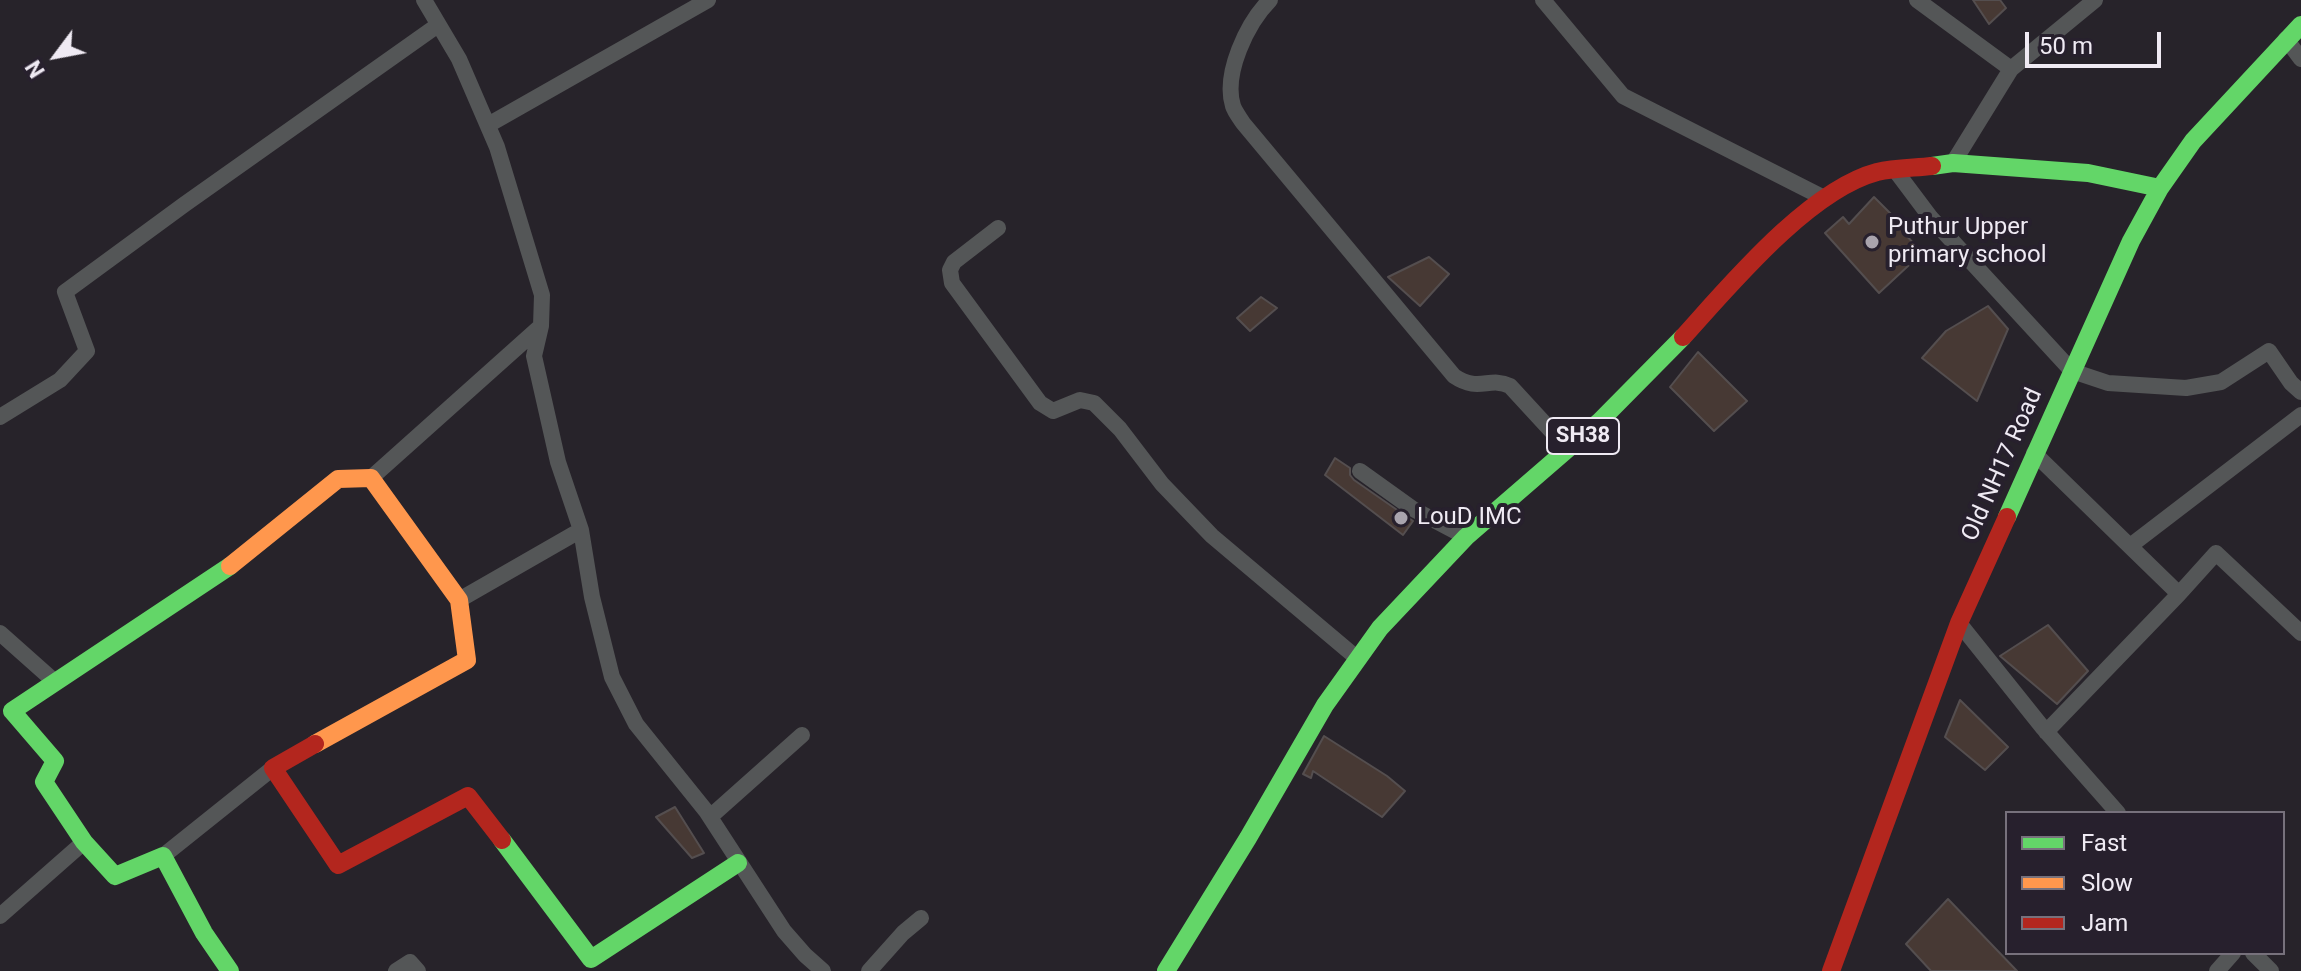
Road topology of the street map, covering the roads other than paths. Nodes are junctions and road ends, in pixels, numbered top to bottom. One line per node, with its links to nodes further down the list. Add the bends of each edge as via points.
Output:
1 (424, 0): 7 (street)
2 (708, 0): 12 (street)
3 (1270, 0): 23 (street, via 1235,58 1233,106 1243,123 1454,376 1467,385 1510,386)
4 (1543, 0): 16 (street, via 1623,96)
5 (1917, 0): 11 (street)
6 (2095, 0): 11 (street)
7 (438, 25): 12 (street); 22 (street, via 65,292 87,351 60,380)
8 (2301, 25): 9 (main road, Old NH17 Road)
9 (2286, 39): 10 (street); 15 (main road, Old NH17 Road, via 2193,141)
10 (2301, 59)
11 (2011, 69): 13 (street)
12 (488, 125): 18 (street, via 542,295)
13 (1953, 163): 14 (main road, SH38); 15 (main road, SH38, via 2088,173)
14 (1895, 170): 16 (main road, SH38, via 1877,172); 19 (street, via 1931,218)
15 (2160, 188): 19 (main road, Old NH17 Road)
16 (1824, 198): 23 (main road, SH38)
17 (998, 228): 35 (street, via 954,262 952,283 1040,403 1053,411 1080,400 1094,403 1212,536)
18 (541, 326): 26 (street); 27 (street, via 534,356 558,462)
19 (2072, 371): 20 (street, via 2108,383 2186,388 2221,382 2269,351); 24 (main road, Old NH17 Road)
20 (2298, 383)
21 (2301, 415): 29 (street)
22 (0, 417)
23 (1568, 449): 28 (main road, SH38)
24 (2034, 453): 29 (street); 32 (main road, Old NH17 Road)
25 (1360, 471): 28 (street, via 1413,509)
26 (371, 478): 31 (main road); 36 (main road, via 338,479 232,564)
27 (581, 530): 31 (street); 41 (street, via 612,677 636,724)
28 (1466, 537): 35 (main road, SH38, via 1380,628)
29 (2130, 546): 30 (street)
30 (2179, 594): 34 (street, via 2216,553); 37 (street)
31 (459, 600): 39 (main road, via 467,660)
32 (1959, 623): 37 (street); 55 (main road, Old NH17 Road)
33 (0, 633): 36 (street)
34 (2301, 633)
35 (1358, 659): 54 (main road, SH38)
36 (54, 681): 42 (main road, via 12,711 55,761 44,782)
37 (2046, 732): 40 (street)
38 (802, 735): 41 (street)
39 (273, 768): 43 (street); 44 (main road, via 338,865 468,796 591,959)
40 (2116, 811)
41 (710, 817): 44 (street)
42 (84, 842): 43 (main road, via 115,876); 45 (street)
43 (163, 856): 50 (main road)
44 (738, 863): 49 (street, via 784,931)
45 (0, 916)
46 (921, 918): 53 (street)
47 (2231, 955): 56 (street)
48 (2255, 955): 57 (street)
49 (820, 970)
50 (230, 971)
51 (396, 971): 52 (street, via 410,962)
52 (418, 971)
53 (869, 971)
54 (1166, 971)
55 (1831, 971)
56 (2217, 971)
57 (2271, 971)

